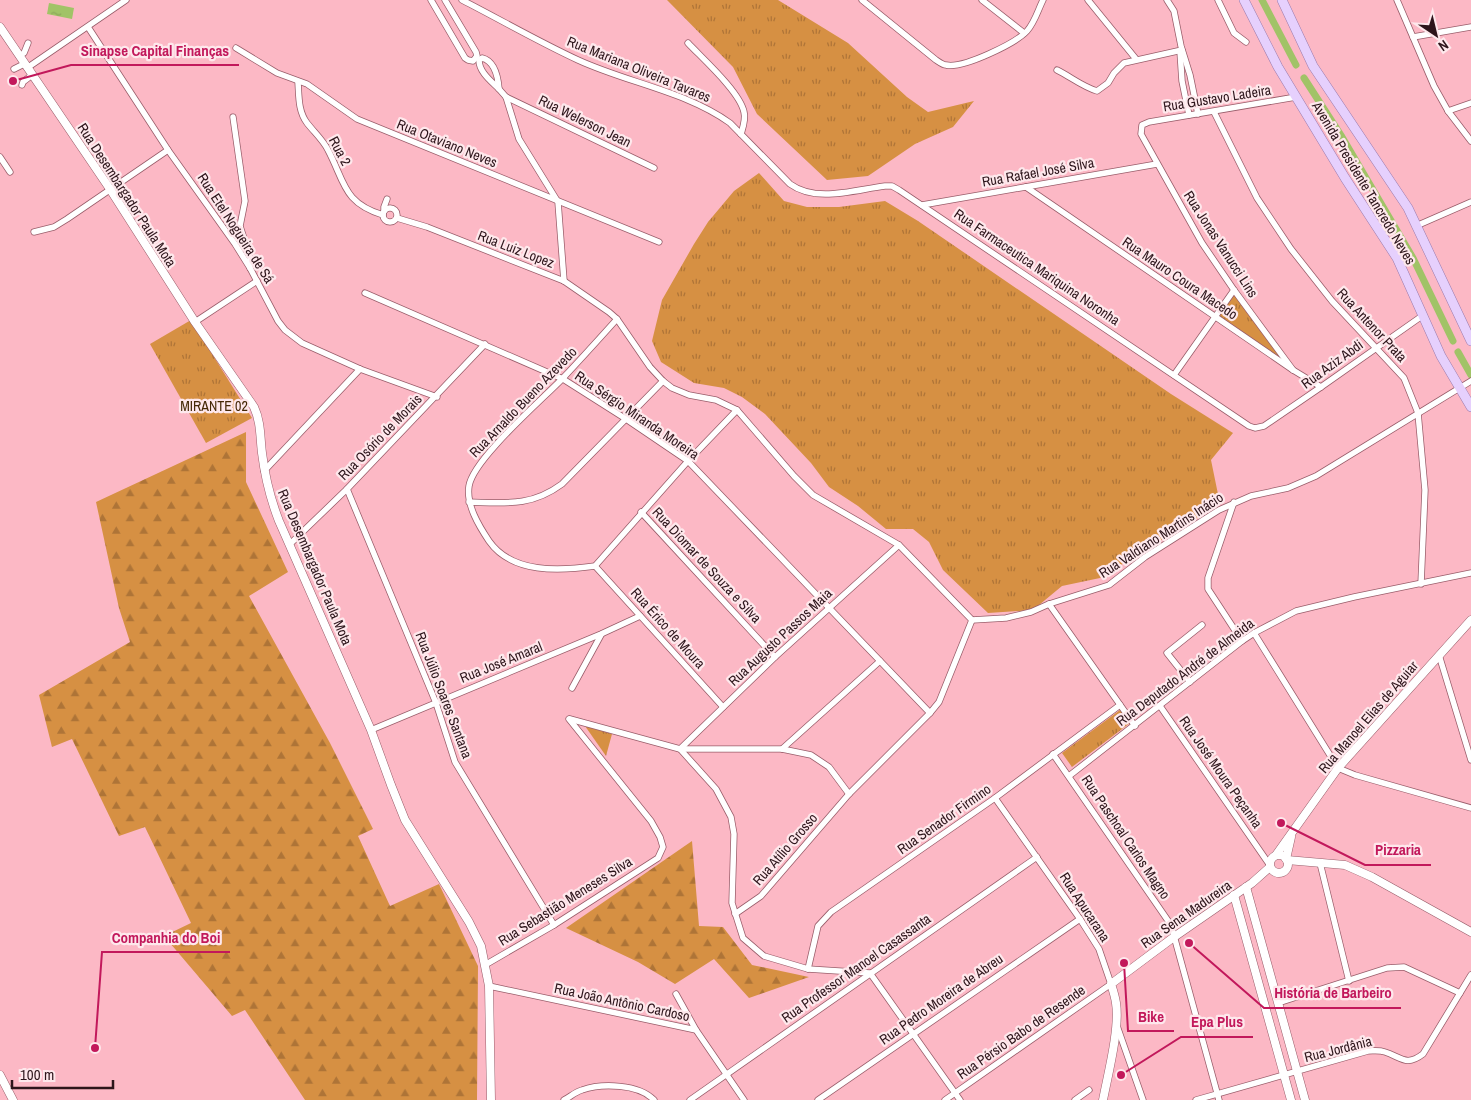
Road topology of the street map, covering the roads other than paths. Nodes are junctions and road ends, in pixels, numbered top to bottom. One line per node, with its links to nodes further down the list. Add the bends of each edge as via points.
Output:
1 (126, 0): 15 (street)
2 (431, 0): 3 (street, via 465,58 473,61 476,52)
3 (445, 0)
4 (462, 0): 42 (street, Rua Mariana Oliveira Tavares, via 578,60 690,101 719,116)
5 (862, 0): 17 (street, via 947,66 977,59)
6 (982, 0): 17 (street)
7 (1043, 0): 17 (street)
8 (1088, 0): 25 (street)
9 (1170, 0): 23 (street)
10 (1218, 0): 19 (street, via 1234,33)
11 (1244, 0): 34 (main road, Avenida Presidente Tancredo Neves)
12 (1282, 0): 58 (main road, Avenida Presidente Tancredo Neves, via 1313,66 1408,208)
13 (1397, 0): 18 (street)
14 (0, 27): 24 (street, Rua Desembargador Paula Mota)
15 (88, 27): 26 (street); 44 (street, Rua Etel Nogueira de Sá)
16 (1471, 27): 18 (street)
17 (1024, 34)
18 (1413, 36): 37 (street)
19 (1246, 42)
20 (28, 43): 24 (street)
21 (688, 43): 42 (street, via 741,102 745,113)
22 (236, 48): 30 (street, Rua Otaviano Neves)
23 (1181, 49): 25 (street); 38 (street); 39 (street, via 1182,81)
24 (19, 56): 26 (street, Rua Desembargador Paula Mota)
25 (1136, 59): 28 (street, via 1124,63 1097,91)
26 (25, 66): 27 (street); 29 (street, Rua Desembargador Paula Mota)
27 (14, 69)
28 (1057, 70)
29 (32, 75): 31 (street); 51 (street, Rua Desembargador Paula Mota)
30 (298, 82): 53 (street, Rua Otaviano Neves, via 307,84 356,119); 56 (street, Rua 2, via 299,103 306,121 328,149 348,193 367,210)
31 (22, 85)
32 (499, 88): 32 (street, via 498,76 488,60 482,58 479,66); 33 (street)
33 (506, 97): 47 (street, Rua Welerson Jean); 53 (street, via 519,140)
34 (1296, 97): 36 (street, Rua Gustavo Ladeira); 66 (main road, Avenida Presidente Tancredo Neves, via 1397,258)
35 (1471, 103): 37 (street)
36 (1214, 112): 38 (street, Rua Gustavo Ladeira); 72 (street, Rua Antenor Prata, via 1258,198 1291,249)
37 (1448, 112): 43 (street)
38 (1198, 114): 39 (street, Rua Gustavo Ladeira)
39 (1189, 115): 41 (street, Rua Gustavo Ladeira)
40 (233, 117): 61 (street, via 245,201 240,226 250,257)
41 (1142, 125): 46 (street, Rua Jonas Vanucci Lins, via 1141,134)
42 (740, 134): 49 (street, Rua Mariana Oliveira Tavares)
43 (1471, 141)
44 (168, 150): 51 (street); 61 (street, Rua Etel Nogueira de Sá)
45 (0, 157): 48 (street)
46 (1157, 164): 50 (street, Rua Rafael José Silva); 64 (street, Rua Jonas Vanucci Lins, via 1202,243)
47 (654, 168)
48 (10, 172)
49 (790, 184): 55 (street, Rua Farmaceutica Mariquina Noronha, via 805,192 824,194 892,186)
50 (1026, 187): 55 (street, Rua Rafael José Silva); 67 (street, Rua Mauro Coura Macedo)
51 (110, 190): 59 (street, via 54,227); 69 (street, Rua Desembargador Paula Mota)
52 (387, 199): 56 (street)
53 (558, 202): 60 (street, Rua Otaviano Neves); 63 (street)
54 (1471, 202): 58 (street)
55 (922, 205): 75 (street, Rua Farmaceutica Mariquina Noronha)
56 (384, 213): 57 (street, via 387,222); 57 (street, via 392,209 397,213)
57 (396, 218): 63 (street, Rua Luiz Lopez)
58 (1416, 226): 70 (main road, Avenida Presidente Tancredo Neves)
59 (34, 232)
60 (658, 242)
61 (250, 268): 62 (street, Rua Etel Nogueira de Sá)
62 (257, 281): 69 (street); 73 (street, Rua Etel Nogueira de Sá, via 278,322 292,336)
63 (564, 281): 68 (street, Rua Luiz Lopez)
64 (1234, 290): 67 (street); 74 (street, Rua Jonas Vanucci Lins)
65 (365, 293): 71 (street, Rua Sérgio Miranda Moreira)
66 (1422, 316): 72 (street, Rua Aziz Abdi); 78 (main road, Avenida Presidente Tancredo Neves, via 1441,356)
67 (1215, 318): 74 (street, Rua Mauro Coura Macedo); 75 (street)
68 (617, 319): 76 (street, Rua Arnaldo Bueno Azevedo); 77 (street, Rua Luiz Lopez)
69 (195, 322): 87 (street, Rua Desembargador Paula Mota, via 259,417)
70 (1471, 341)
71 (486, 344): 76 (street, Rua Sérgio Miranda Moreira); 80 (street, Rua Osório de Morais)
72 (1375, 348): 79 (street, Rua Aziz Abdi); 83 (street, Rua Antenor Prata, via 1404,378)
73 (360, 369): 80 (street, Rua Etel Nogueira de Sá); 87 (street)
74 (1292, 370): 79 (street, Rua Mauro Coura Macedo)
75 (1174, 375): 85 (street, Rua Farmaceutica Mariquina Noronha)
76 (562, 379): 84 (street, Rua Sérgio Miranda Moreira); 89 (street, Rua Arnaldo Bueno Azevedo, via 477,466 469,484)
77 (663, 381): 82 (street, via 672,388 716,400); 84 (street)
78 (1466, 385): 81 (main road, Avenida Presidente Tancredo Neves); 83 (street, Rua Valdiano Martins Inácio)
79 (1321, 387): 85 (street, Rua Aziz Abdi, via 1264,426)
80 (436, 397): 88 (street, Rua Osório de Morais)
81 (1471, 408)
82 (737, 410): 86 (street); 93 (street, via 813,495)
83 (1418, 413): 90 (street, Rua Valdiano Martins Inácio, via 1303,483); 96 (street, Rua Antenor Prata, via 1425,490)
84 (626, 419): 86 (street, Rua Sérgio Miranda Moreira); 89 (street, via 548,494 528,502)
85 (1254, 428)
86 (688, 461): 91 (street); 98 (street, Rua Sérgio Miranda Moreira)
87 (264, 471): 92 (street, Rua Desembargador Paula Mota, via 270,497)
88 (347, 490): 92 (street, Rua Osório de Morais); 111 (street, Rua Júlio Soares Santana)
89 (469, 502): 94 (street, via 484,534 509,559 555,570)
90 (1234, 502): 97 (street, Rua Valdiano Martins Inácio, via 1145,557 1109,585); 105 (street, via 1208,578 1208,589)
91 (641, 512): 94 (street); 107 (street, Rua Diomar de Souza e Silva)
92 (290, 544): 117 (street, Rua Desembargador Paula Mota)
93 (899, 545): 98 (street, Rua Augusto Passos Maia); 100 (street)
94 (595, 566): 99 (street, Rua Érico de Moura)
95 (1471, 573): 96 (street, Rua Deputado André de Almeida)
96 (1421, 584): 103 (street, Rua Deputado André de Almeida, via 1296,611)
97 (1049, 604): 100 (street, Rua Valdiano Martins Inácio, via 1006,618); 112 (street)
98 (829, 608): 107 (street, Rua Augusto Passos Maia); 108 (street, Rua Sérgio Miranda Moreira)
99 (640, 616): 104 (street, Rua José Amaral); 114 (street, Rua Érico de Moura)
100 (972, 620): 115 (street, Rua Atílio Grosso, via 939,702)
101 (1471, 620): 106 (street, Rua Manoel Elias de Aguiar)
102 (1202, 625): 109 (street, via 1167,653)
103 (1254, 633): 105 (street, Rua Deputado André de Almeida); 122 (street)
104 (601, 634): 110 (street); 111 (street, Rua José Amaral)
105 (1242, 641): 109 (street, Rua Deputado André de Almeida)
106 (1439, 655): 121 (street); 122 (street, Rua Manoel Elias de Aguiar)
107 (775, 657): 114 (street, Rua Augusto Passos Maia)
108 (880, 661): 115 (street, Rua Sérgio Miranda Moreira); 119 (street)
109 (1190, 682): 113 (street, Rua Deputado André de Almeida)
110 (572, 688)
111 (436, 703): 117 (street, Rua José Amaral); 141 (street, Rua Júlio Soares Santana, via 454,762)
112 (1120, 705): 116 (street); 120 (street, Rua Senador Firmino)
113 (1160, 706): 116 (street, Rua Deputado André de Almeida); 128 (street, Rua José Moura Peçanha)
114 (723, 707): 118 (street, Rua Augusto Passos Maia)
115 (930, 713): 124 (street, Rua Atílio Grosso)
116 (1135, 726): 123 (street, Rua Deputado André de Almeida)
117 (371, 730): 144 (street, Rua Desembargador Paula Mota, via 406,820 469,922 481,946)
118 (680, 749): 119 (street); 139 (street, via 716,788 731,817 734,834 732,903); 141 (street, Rua Sebastião Meneses Silva, via 569,719 651,821 663,847 658,858)
119 (782, 749): 124 (street, via 811,755 829,767)
120 (1053, 754): 123 (street, Rua Paschoal Carlos Magno); 125 (street, Rua Senador Firmino)
121 (1471, 760)
122 (1338, 768): 126 (street); 127 (street, Rua Manoel Elias de Aguiar)
123 (1069, 776): 143 (street, Rua Paschoal Carlos Magno, via 1171,925)
124 (849, 794): 139 (street, Rua Atílio Grosso, via 761,896)
125 (995, 798): 130 (street, Rua Apucarana); 145 (street, Rua Senador Firmino, via 831,912 818,926)
126 (1471, 808)
127 (1291, 835): 129 (street, Rua Manoel Elias de Aguiar); 131 (street, Rua Manoel Elias de Aguiar)
128 (1261, 852): 129 (street); 134 (street, Rua José Moura Peçanha)
129 (1275, 856): 131 (street); 134 (street)
130 (1037, 858): 140 (street, Rua Apucarana); 146 (street, Rua Professor Manoel Casassanta)
131 (1287, 860): 132 (street); 135 (street)
132 (1308, 863): 133 (street); 135 (street)
133 (1320, 863): 142 (street, via 1345,865 1372,877); 148 (street)
134 (1270, 866): 136 (street); 137 (street, Rua Sena Madureira)
135 (1285, 871): 136 (street)
136 (1276, 874): 137 (street, Rua Sena Madureira)
137 (1249, 885): 138 (street, Rua Sena Madureira); 153 (street)
138 (1234, 895): 143 (street, Rua Sena Madureira); 159 (street)
139 (735, 914): 145 (street, via 743,938 764,956)
140 (1080, 919): 149 (street, Rua Apucarana, via 1099,949); 156 (street, Rua Pedro Moreira de Abreu)
141 (554, 925): 144 (street, Rua Sebastião Meneses Silva)
142 (1471, 932)
143 (1174, 937): 149 (street, Rua Sena Madureira); 163 (street, Rua Paschoal Carlos Magno)
144 (485, 965): 150 (street, Rua Desembargador Paula Mota)
145 (808, 969): 146 (street)
146 (870, 973): 156 (street); 158 (street, Rua Professor Manoel Casassanta)
147 (1471, 975): 151 (street, Rua Jordânia)
148 (1349, 981): 151 (street, via 1387,968 1404,967); 153 (street)
149 (1111, 984): 154 (street, Rua Apucarana); 162 (street, Rua Pérsio Babo de Resende)
150 (489, 986): 155 (street, Rua João Antônio Cardoso); 166 (street, Rua Desembargador Paula Mota)
151 (1460, 993): 157 (street, Rua Jordânia, via 1423,1054 1416,1059 1403,1060 1385,1052 1368,1051)
152 (676, 994): 155 (street)
153 (1278, 1003): 157 (street)
154 (1116, 1022): 175 (street); 176 (street, Rua Apucarana)
155 (696, 1030): 158 (street, Rua João Antônio Cardoso)
156 (912, 1034): 162 (street); 171 (street, Rua Pedro Moreira de Abreu)
157 (1297, 1072): 159 (street, Rua Jordânia); 179 (street)
158 (726, 1074): 169 (street, Rua Professor Manoel Casassanta); 170 (street, Rua João Antônio Cardoso)
159 (1284, 1075): 163 (street, Rua Jordânia); 178 (street)
160 (2, 1079): 164 (street); 165 (street)
161 (1089, 1090): 174 (street)
162 (955, 1093): 172 (street, Rua Pérsio Babo de Resende); 173 (street)
163 (1218, 1097): 177 (street, Rua Jordânia)
164 (13, 1100)
165 (18, 1100)
166 (491, 1100)
167 (564, 1100): 168 (street, via 580,1090 605,1085 648,1094)
168 (654, 1100)
169 (690, 1100)
170 (744, 1100)
171 (818, 1100)
172 (946, 1100)
173 (960, 1100)
174 (1075, 1100)
175 (1103, 1100)
176 (1143, 1100)
177 (1196, 1100)
178 (1291, 1100)
179 (1305, 1100)

